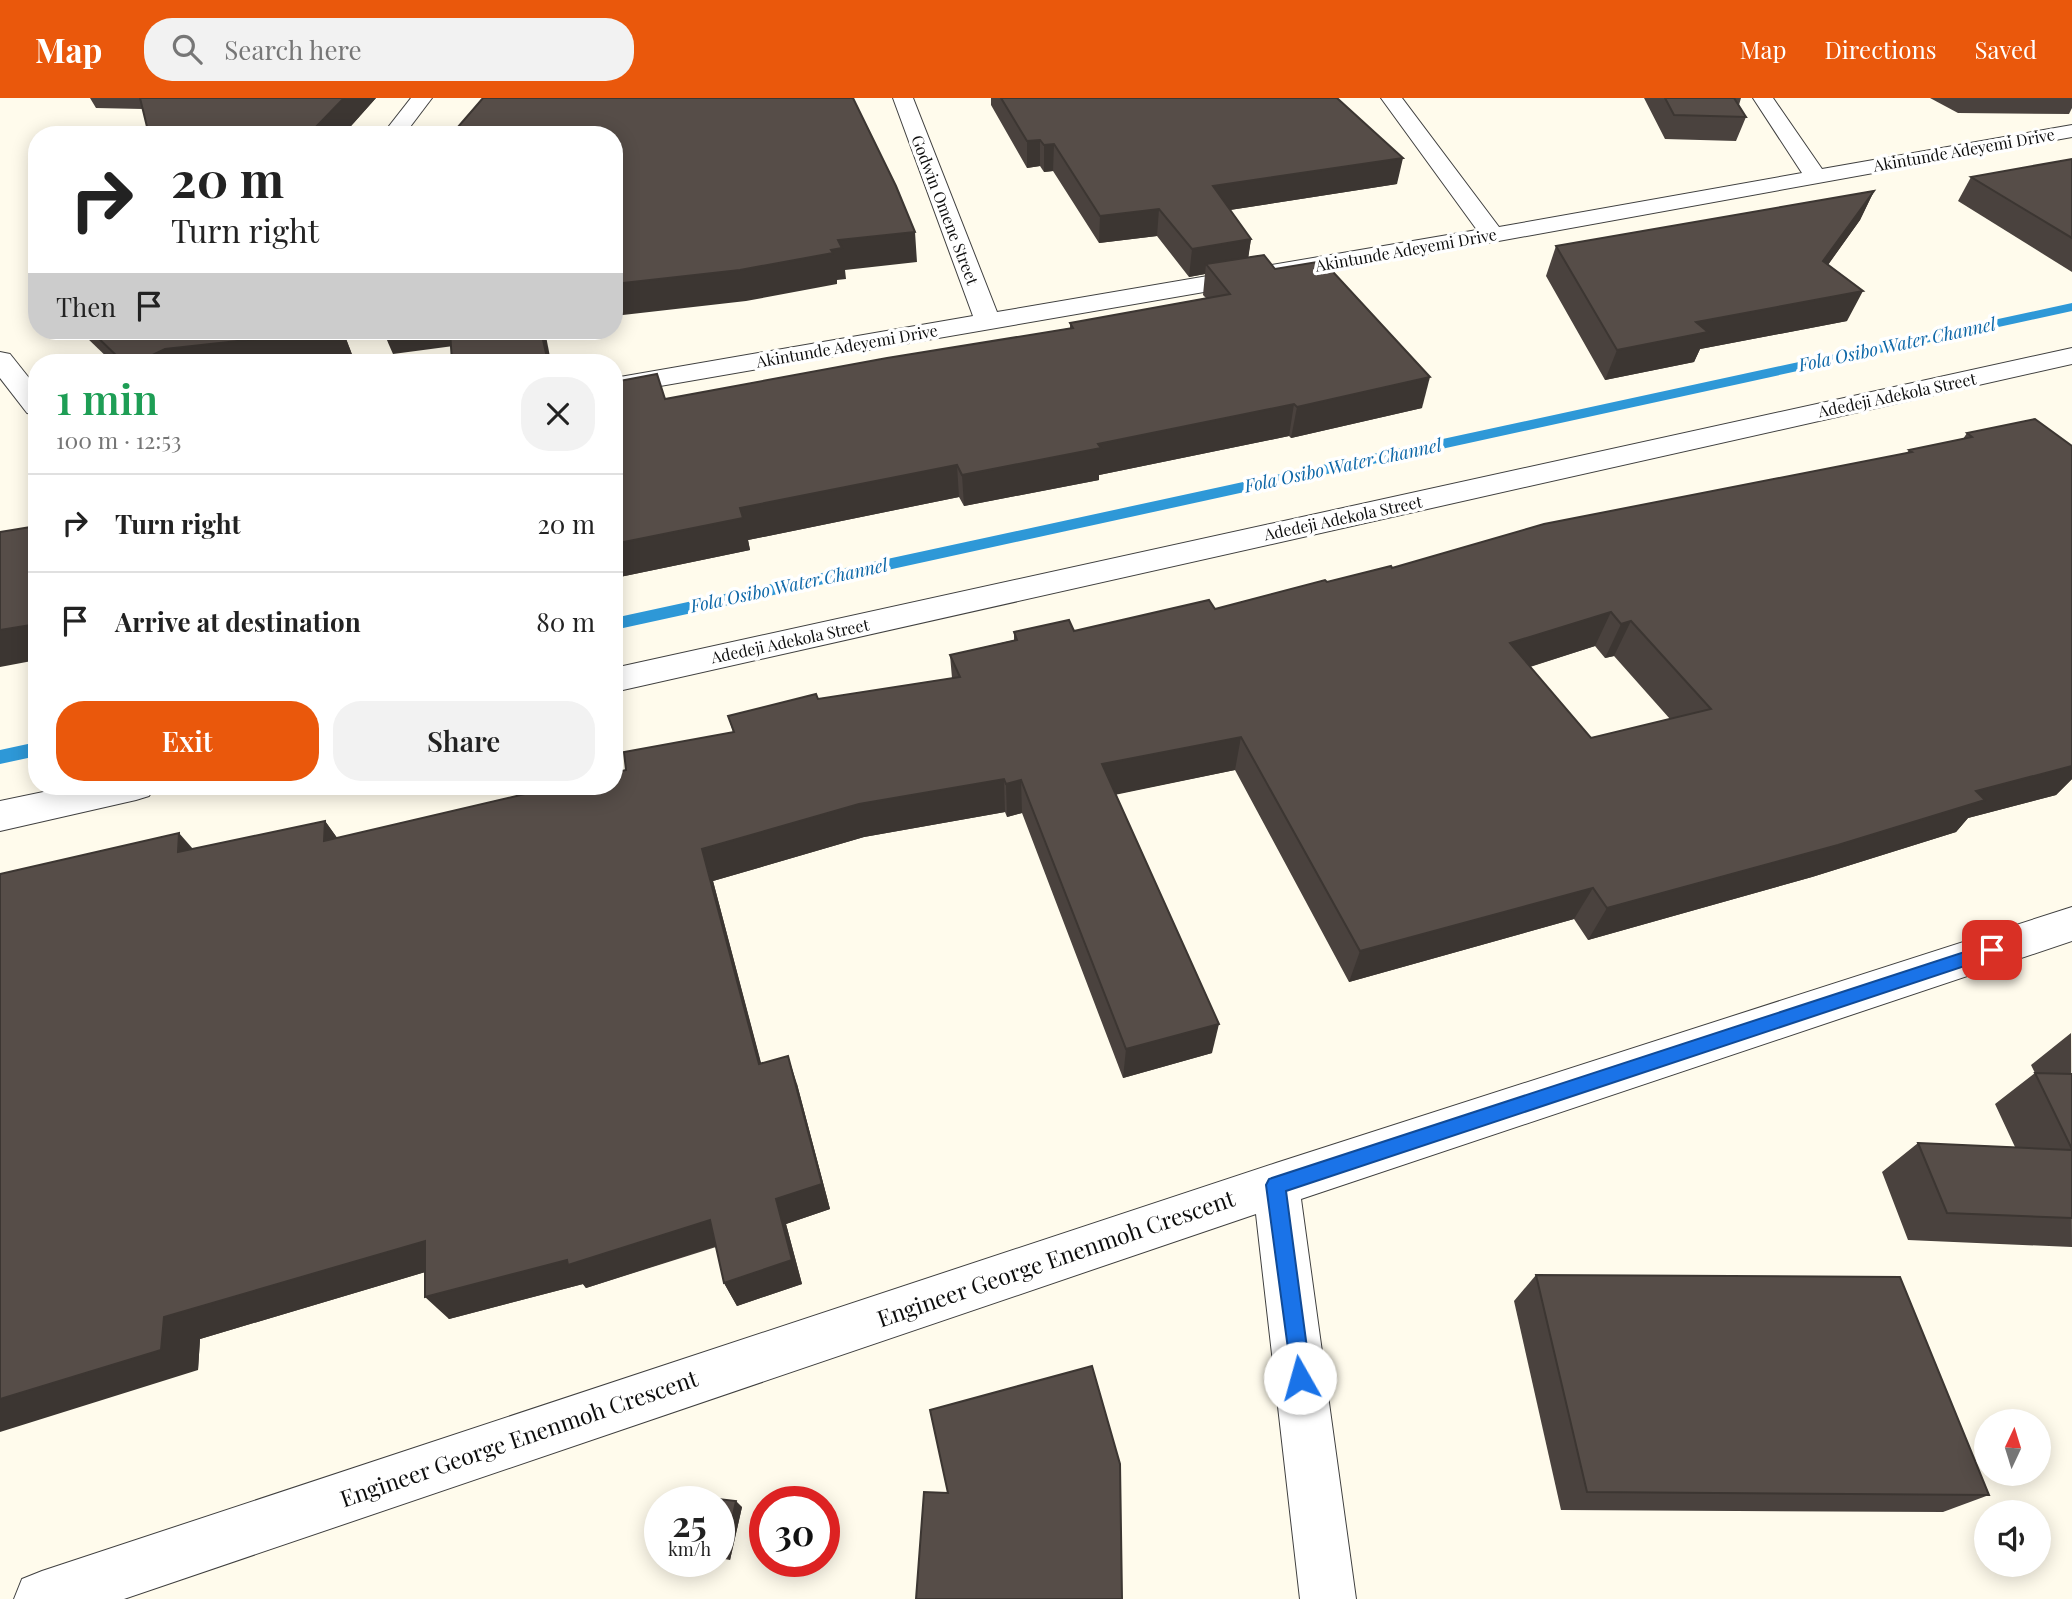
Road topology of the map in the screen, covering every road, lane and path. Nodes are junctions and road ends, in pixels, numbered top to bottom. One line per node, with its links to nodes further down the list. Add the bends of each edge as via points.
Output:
1 (422, 98): 5 (street)
2 (903, 98): 9 (street, Godwin Omene Street)
3 (1391, 98): 8 (street)
4 (1763, 98): 7 (street)
5 (400, 126)
6 (2072, 131): 7 (street, Akintunde Adeyemi Drive)
7 (1816, 177): 8 (street, Akintunde Adeyemi Drive)
8 (1493, 235): 9 (street, Akintunde Adeyemi Drive)
9 (988, 322): 12 (street, Akintunde Adeyemi Drive)
10 (2072, 356): 14 (street, Adedeji Adekola Street)
11 (0, 360): 13 (street)
12 (623, 384)
13 (28, 396)
14 (623, 678)
15 (95, 795): 16 (street)
16 (0, 816)
17 (2072, 924): 18 (street, Engineer George Enenmoh Crescent)
18 (1276, 1185): 19 (street, Engineer George Enenmoh Crescent); 20 (street)
19 (42, 1599)
20 (1328, 1599)

